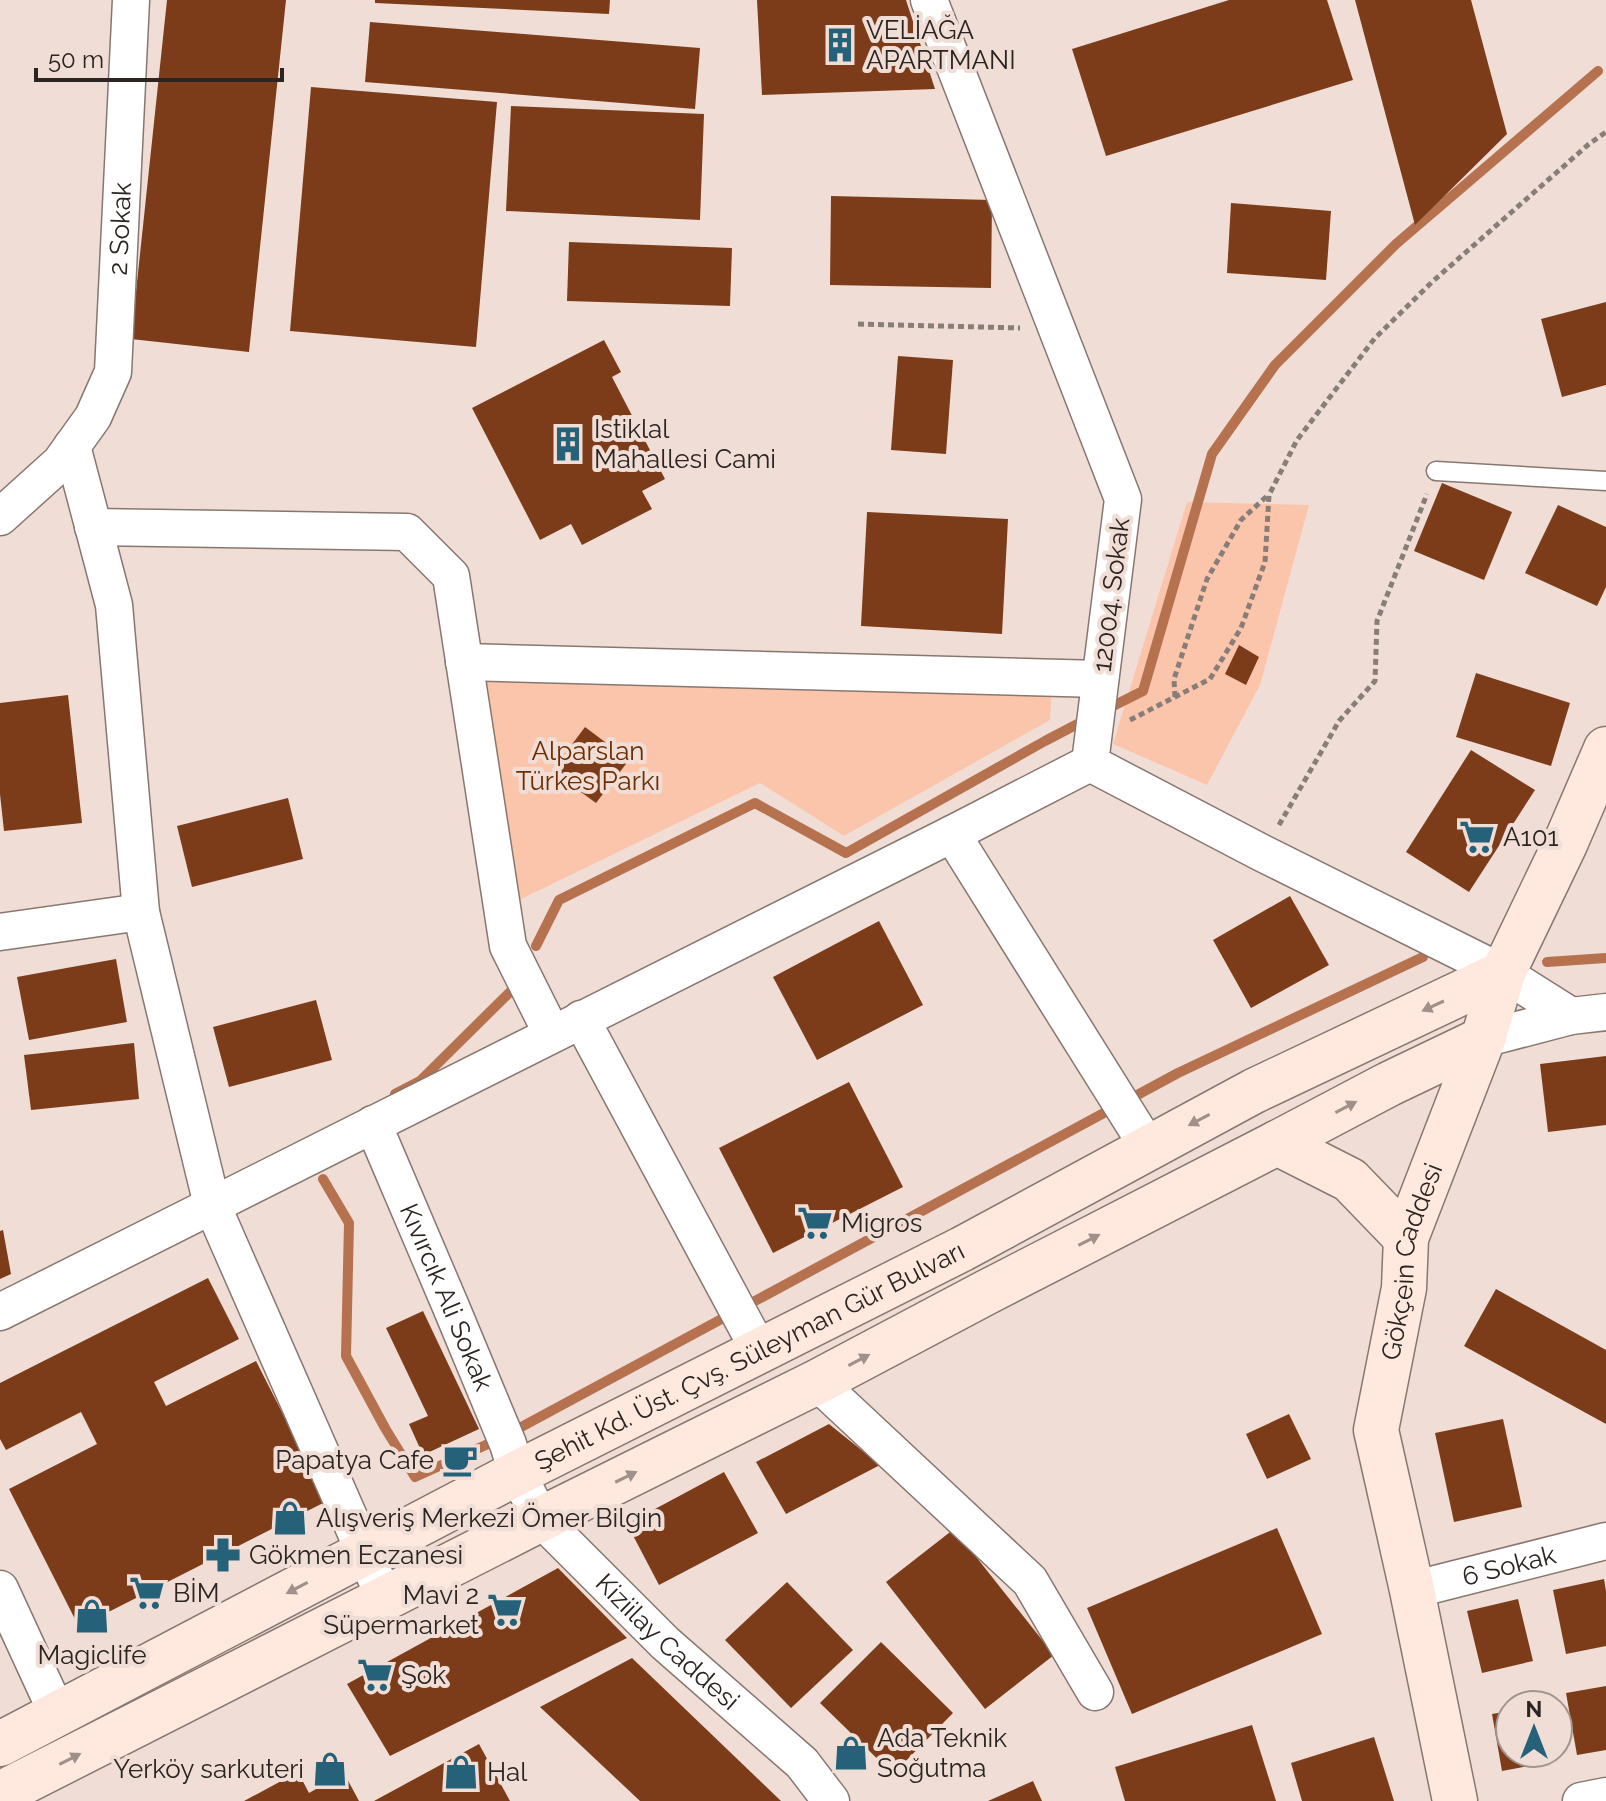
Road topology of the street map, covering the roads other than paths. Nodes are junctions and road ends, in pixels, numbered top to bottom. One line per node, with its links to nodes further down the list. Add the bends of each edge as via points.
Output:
1 (131, 0): 3 (street, 2 Sokak, via 113,372 93,417)
2 (929, 0): 9 (street, 12004. Sokak, via 1123,499)
3 (72, 446): 6 (street, 2 Sokak); 7 (street)
4 (1436, 471): 5 (lane)
5 (1606, 481)
6 (0, 517)
7 (93, 527): 8 (street, via 407,532 451,576); 12 (street, via 114,605)
8 (464, 662): 9 (street); 16 (street, via 508,946)
9 (1095, 719): 11 (street); 14 (street, via 1262,853)
10 (1606, 749): 14 (main road, Gökçein Caddesi)
11 (952, 834): 16 (street); 19 (street)
12 (141, 912): 13 (street); 21 (street)
13 (0, 932)
14 (1503, 973): 15 (street); 17 (main road, Gökçein Caddesi); 19 (main road, Şehit Kd. Üst. Çvş. Süleyman Gür Bulvarı, one-way to 19, via 1254,1091)
15 (1589, 1014): 17 (street)
16 (567, 1026): 18 (street); 24 (street)
17 (1483, 1039): 20 (main road, Şehit Kd. Üst. Çvş. Süleyman Gür Bulvarı, one-way to 17); 22 (main road, Gökçein Caddesi)
18 (373, 1124): 21 (street); 26 (street, Kıvırcık Ali Sokak)
19 (1140, 1134): 24 (main road, Şehit Kd. Üst. Çvş. Süleyman Gür Bulvarı, via 962,1249)
20 (1277, 1143): 22 (main road, via 1350,1180); 25 (main road, Şehit Kd. Üst. Çvş. Süleyman Gür Bulvarı, one-way to 20)
21 (212, 1205): 23 (street); 29 (street)
22 (1406, 1238): 31 (main road, Gökçein Caddesi, via 1404,1288 1376,1430)
23 (0, 1312)
24 (753, 1340): 26 (main road, Şehit Kd. Üst. Çvş. Süleyman Gür Bulvarı)
25 (817, 1382): 27 (main road, Şehit Kd. Üst. Çvş. Süleyman Gür Bulvarı, one-way to 25); 33 (street, via 1030,1581)
26 (507, 1444): 27 (street, Kiziilay Caddesi); 29 (main road, Şehit Kd. Üst. Çvş. Süleyman Gür Bulvarı)
27 (541, 1519): 32 (main road, Şehit Kd. Üst. Çvş. Süleyman Gür Bulvarı); 38 (street, Kiziilay Caddesi, via 665,1643 802,1763)
28 (1606, 1541): 31 (street, 6 Sokak)
29 (365, 1552): 32 (street); 34 (main road, Şehit Kd. Üst. Çvş. Süleyman Gür Bulvarı, one-way to 34)
30 (0, 1589): 34 (street)
31 (1412, 1590): 39 (main road, Gökçein Caddesi)
32 (385, 1599): 36 (main road, Şehit Kd. Üst. Çvş. Süleyman Gür Bulvarı, one-way to 32)
33 (1095, 1692)
34 (58, 1715): 35 (main road, Şehit Kd. Üst. Çvş. Süleyman Gür Bulvarı)
35 (0, 1744)
36 (0, 1794)
37 (1606, 1796): 40 (street)
38 (831, 1801)
39 (1455, 1801)
40 (1581, 1801)

